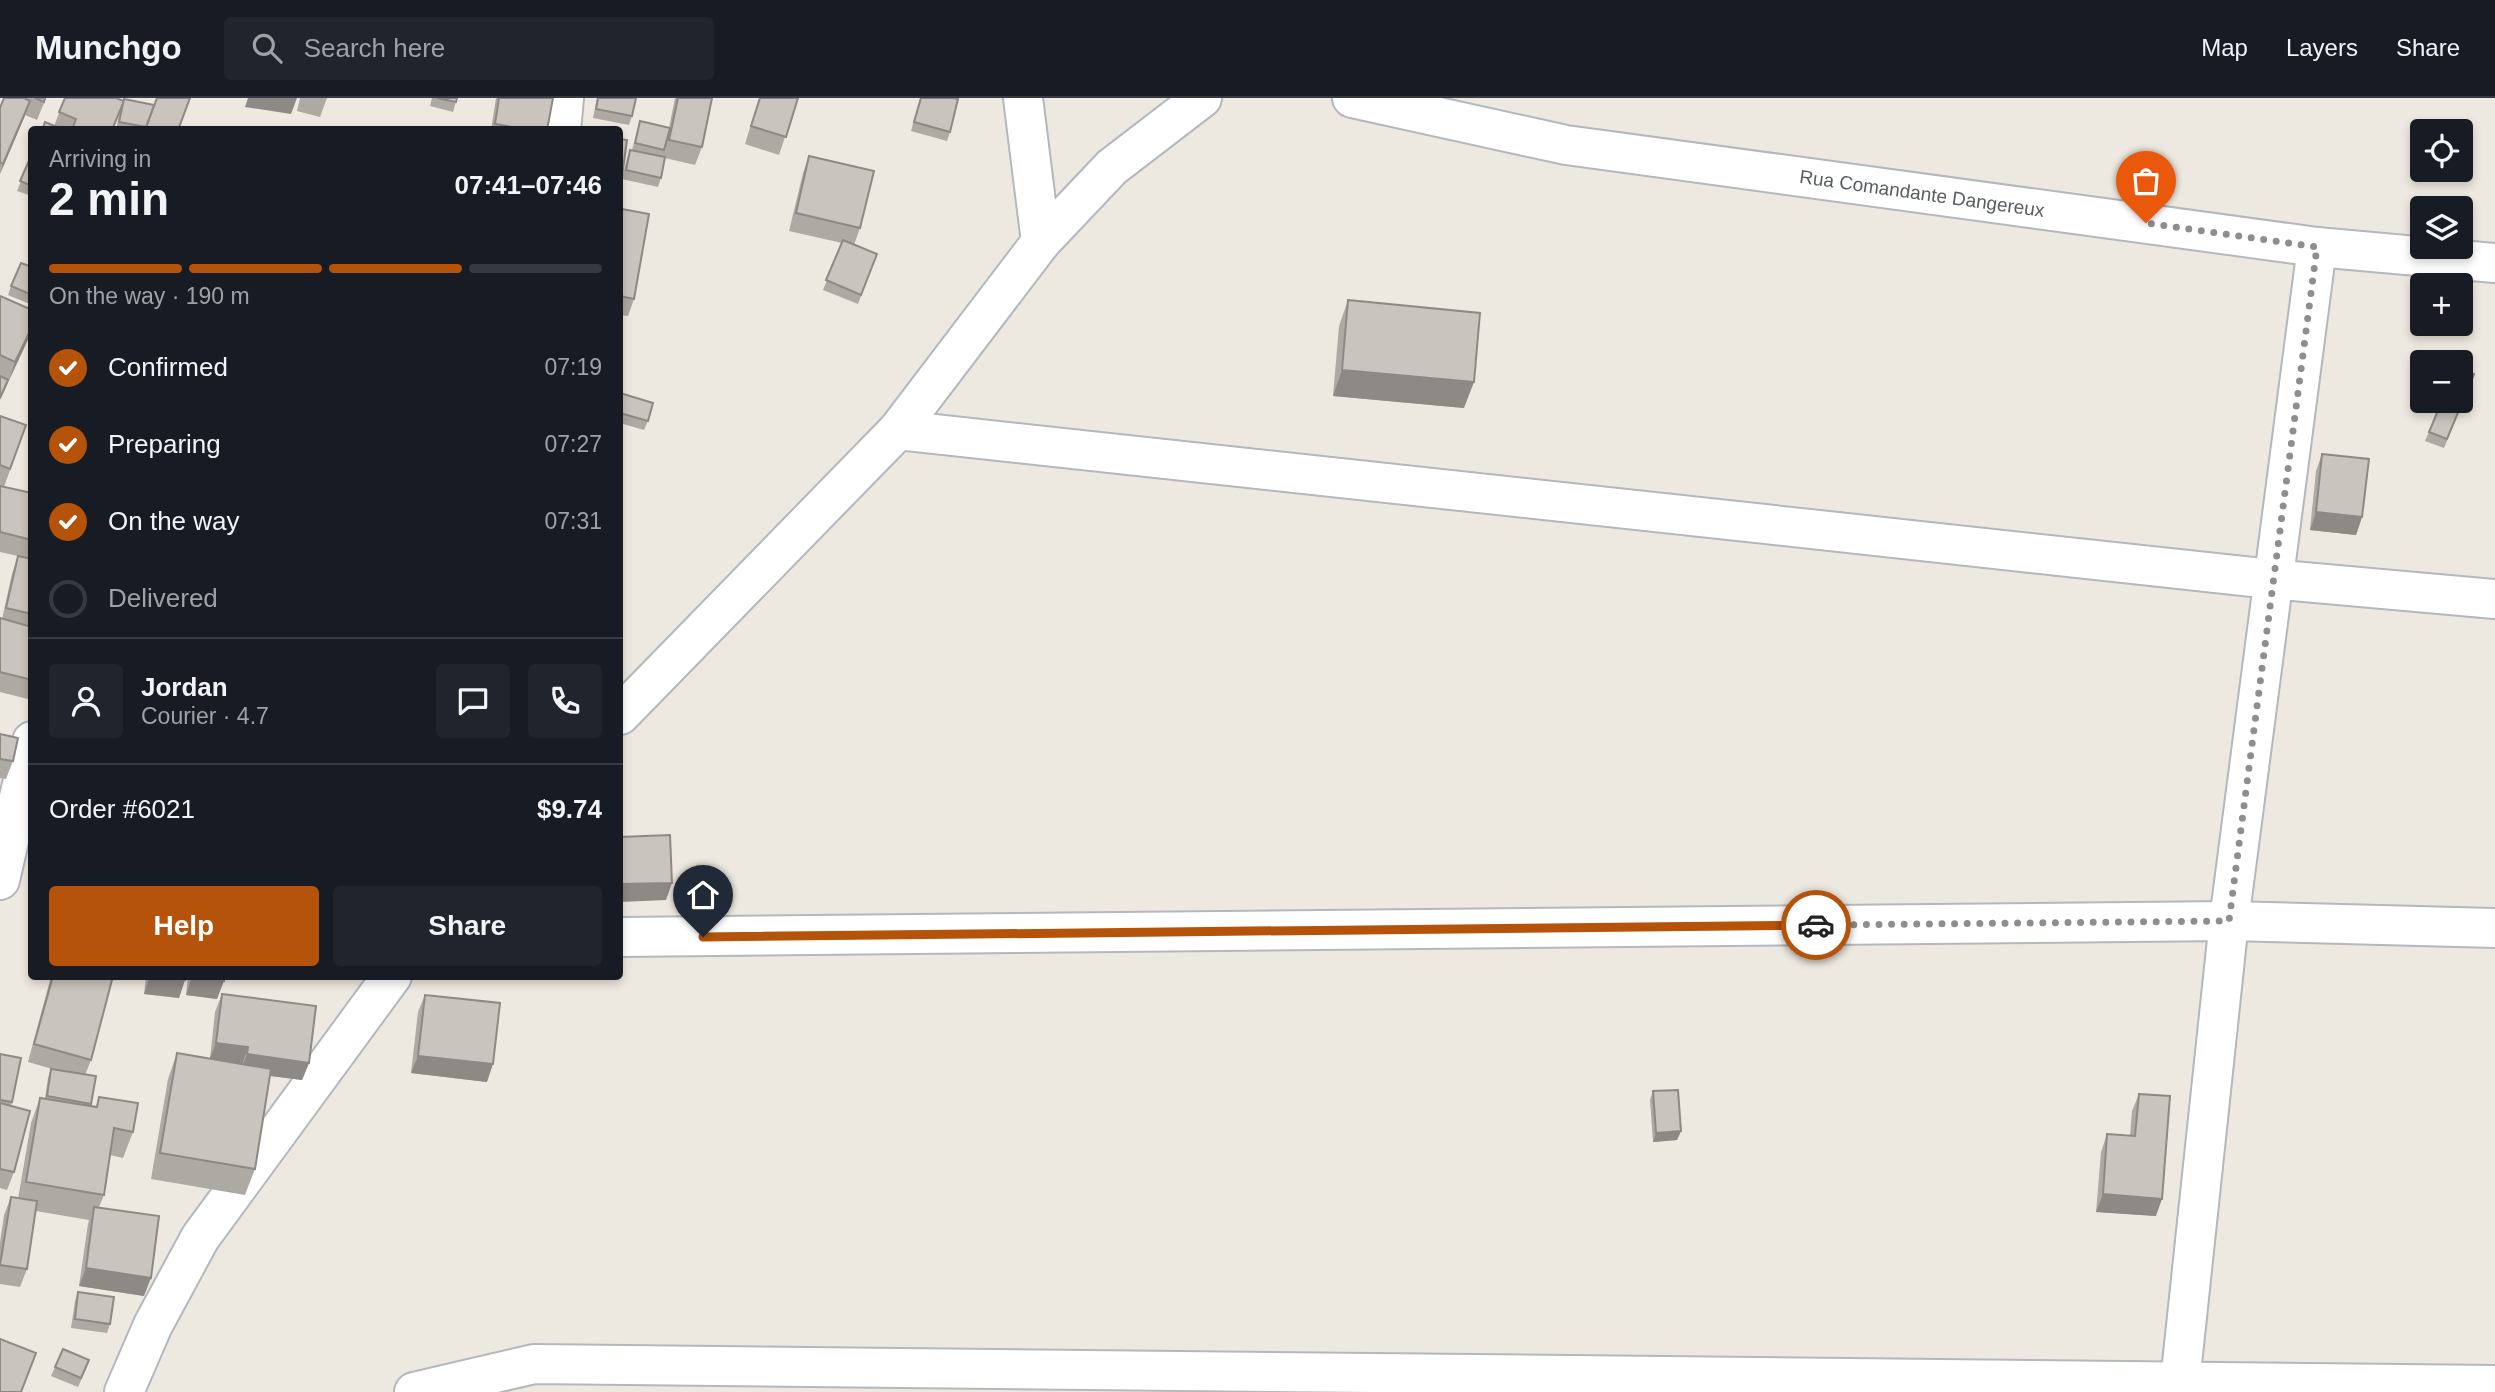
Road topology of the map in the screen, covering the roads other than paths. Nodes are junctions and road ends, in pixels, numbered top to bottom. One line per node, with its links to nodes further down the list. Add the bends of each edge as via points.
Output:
1 (564, 98): 5 (street)
2 (1023, 98): 6 (street)
3 (1202, 98): 6 (street, via 1112,167)
4 (1352, 98): 7 (street, Rua Comandante Dangereux, via 1566,145)
5 (561, 126)
6 (1041, 242): 9 (street)
7 (2317, 247): 8 (street, Rua Comandante Dangereux); 10 (street)
8 (2495, 264)
9 (898, 430): 10 (street); 12 (street)
10 (2271, 579): 11 (street); 15 (street)
11 (2495, 599)
12 (623, 712)
13 (28, 757): 14 (street)
14 (0, 880)
15 (2229, 921): 16 (street); 17 (street); 20 (street)
16 (2495, 928)
17 (623, 937)
18 (390, 980): 21 (street, via 201,1238 153,1325)
19 (2495, 1385): 20 (street)
20 (2180, 1387): 22 (street, via 534,1364)
21 (124, 1392)
22 (414, 1392)

